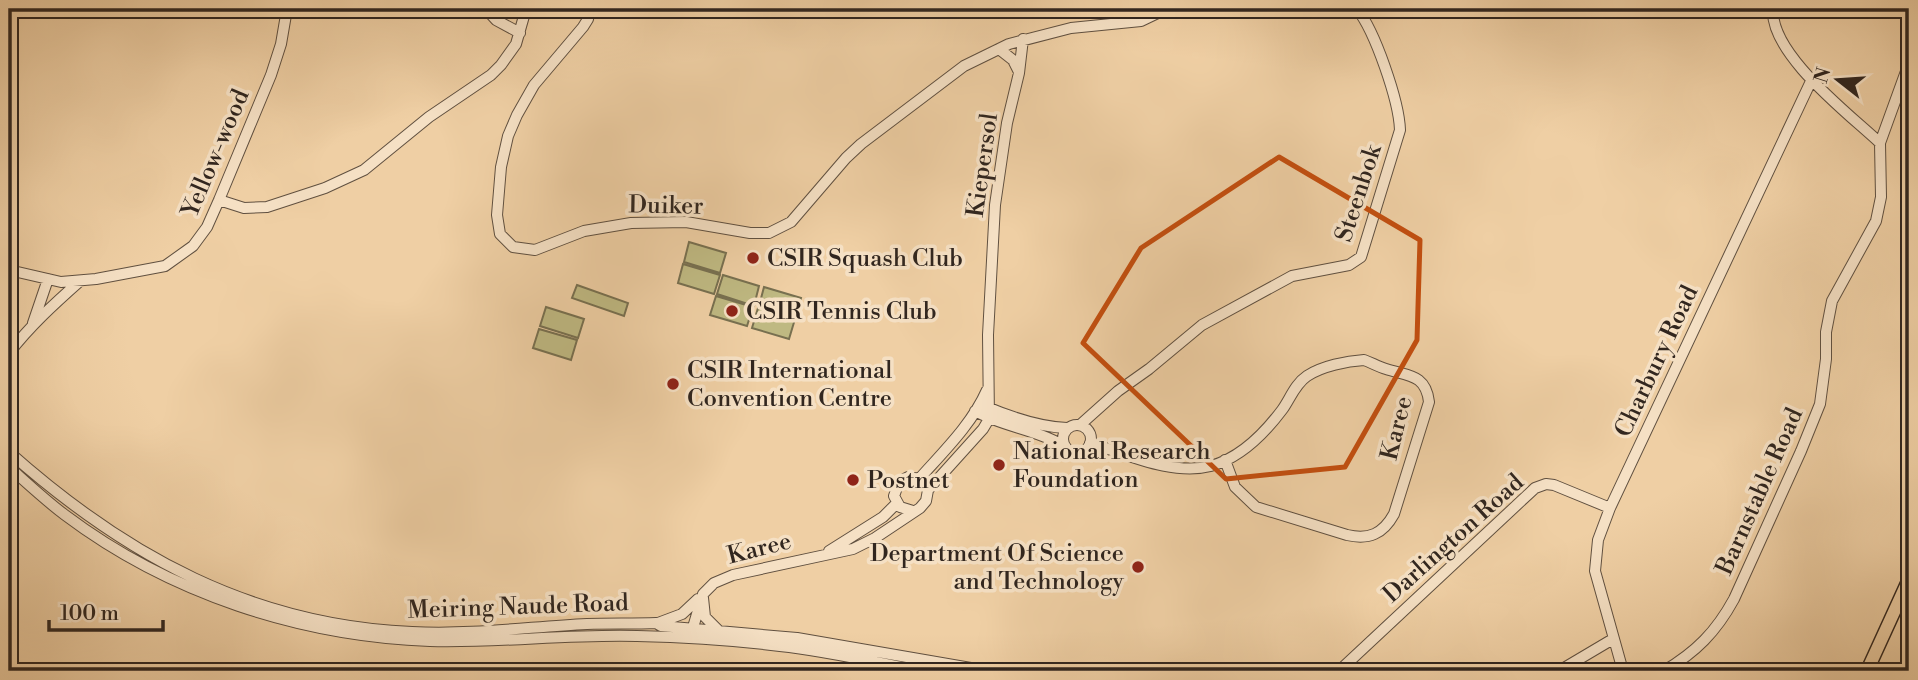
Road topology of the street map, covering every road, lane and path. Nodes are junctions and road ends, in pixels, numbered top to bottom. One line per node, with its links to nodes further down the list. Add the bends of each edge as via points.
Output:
1 (287, 9): 15 (street, Yellow-wood, via 276,61)
2 (486, 9): 8 (street)
3 (526, 9): 8 (street)
4 (590, 9): 10 (street, Duiker, via 583,27 534,85 510,130 497,215 500,234 513,247 535,250 584,231 631,223 686,222 750,233 776,231 791,222 861,144 964,66)
5 (1166, 9): 9 (street, via 1141,21 1071,28)
6 (1357, 9): 23 (street, Steenbok, via 1390,86 1400,130 1361,257 1349,265 1292,276 1187,335 1097,410)
7 (1773, 9): 13 (street, via 1782,44)
8 (520, 33): 15 (street, via 510,54 491,75 429,117 364,170 267,207 244,208)
9 (1023, 39): 10 (street, Duiker); 12 (street, Kiepersol)
10 (999, 49): 12 (street, via 1013,60)
11 (1909, 63): 14 (street, Barnstable Road)
12 (1019, 73): 21 (street, Kiepersol, via 995,205)
13 (1812, 79): 14 (street); 32 (street, Charbury Road)
14 (1880, 143): 48 (street, Barnstable Road, via 1880,208 1832,301 1819,404 1801,452 1723,619 1688,657)
15 (219, 200): 18 (street, Yellow-wood, via 198,240 173,261 154,269)
16 (9, 270): 17 (street, Yellow-wood)
17 (48, 279): 18 (street, Yellow-wood); 19 (street)
18 (80, 281): 19 (street)
19 (33, 323): 20 (street)
20 (9, 353)
21 (984, 411): 22 (street); 25 (street); 29 (street); 30 (street, via 976,438)
22 (1067, 428): 23 (street); 25 (street)
23 (1084, 428): 24 (street)
24 (1090, 443): 25 (street, via 1076,453); 27 (street, Karee, via 1179,467 1212,466)
25 (1064, 446)
26 (9, 452): 39 (street, Meiring Naude Road, via 109,531 197,581 284,613 356,627 424,632)
27 (1225, 460): 27 (street, Karee, via 1235,487 1256,507 1359,538 1376,534 1394,514 1428,393 1419,379 1364,360 1329,367 1308,376 1259,438)
28 (9, 467): 41 (street, Meiring Naude Road, via 65,515 131,557 202,592 276,618 352,634 432,641)
29 (919, 479): 30 (street); 31 (street, via 908,477 899,482 894,496)
30 (928, 490): 33 (street, via 924,504)
31 (897, 503): 33 (street); 34 (street, Karee)
32 (1610, 508): 42 (street, Charbury Road, via 1598,540 1595,571); 45 (street, Darlington Road, via 1553,485 1535,488)
33 (914, 510): 35 (street, Karee)
34 (868, 528): 35 (street); 36 (street, Karee)
35 (876, 538): 36 (street, Karee, via 853,549)
36 (824, 554): 38 (street, Karee, via 724,577)
37 (1909, 579): 49 (main road)
38 (703, 594): 39 (street, Karee, via 685,613); 40 (street, via 705,617); 41 (street)
39 (656, 623): 41 (street, Meiring Naude Road)
40 (718, 630): 41 (street, Meiring Naude Road); 44 (street, Meiring Naude Road, via 797,638)
41 (691, 633): 43 (street, Meiring Naude Road)
42 (1613, 639): 46 (street); 47 (street, Charbury Road)
43 (921, 671)
44 (988, 671)
45 (1339, 671)
46 (1559, 671)
47 (1623, 671)
48 (1664, 671)
49 (1867, 671)

